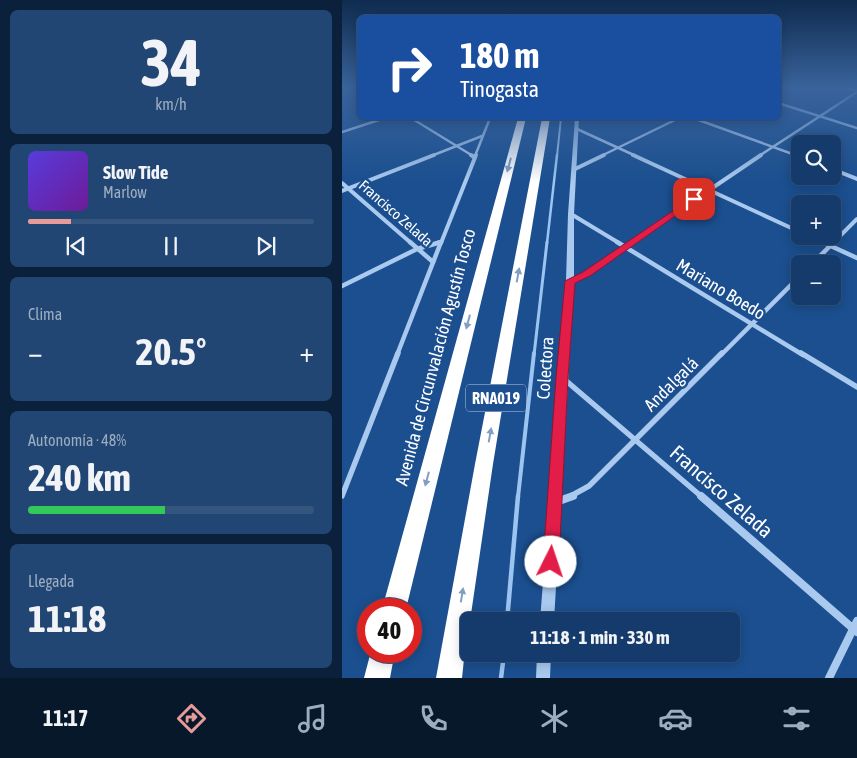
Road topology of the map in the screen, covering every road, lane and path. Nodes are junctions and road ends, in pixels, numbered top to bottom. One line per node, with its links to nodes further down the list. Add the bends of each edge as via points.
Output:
1 (816, 119): 16 (street)
2 (828, 119): 11 (street)
3 (379, 120): 13 (street)
4 (414, 120): 15 (street)
5 (489, 120): 14 (street)
6 (521, 120): 47 (highway, Avenida de Circunvalación Agustín Tosco / RNA019, one-way to 47)
7 (546, 120): 53 (highway, RNA019, one-way to 7)
8 (577, 120): 12 (street, Colectora)
9 (675, 120): 17 (street)
10 (699, 120): 16 (street)
11 (856, 128)
12 (576, 129): 17 (street); 20 (street, Colectora)
13 (342, 132)
14 (482, 136): 15 (street); 19 (street)
15 (458, 146): 19 (street); 24 (street)
16 (773, 147): 18 (street); 25 (street)
17 (618, 148): 20 (street); 25 (street)
18 (791, 154)
19 (474, 156): 30 (street)
20 (575, 169): 27 (street, Colectora)
21 (841, 172): 22 (street)
22 (856, 178)
23 (342, 183): 24 (street, Francisco Zelada)
24 (348, 188): 26 (street); 33 (street, Francisco Zelada)
25 (708, 190): 29 (street); 32 (street)
26 (342, 191)
27 (571, 214): 32 (street, Mariano Boedo); 37 (street, Colectora)
28 (856, 219): 31 (street)
29 (791, 228)
30 (441, 242): 33 (street); 36 (street)
31 (830, 246): 34 (street); 35 (street)
32 (625, 247): 37 (street); 40 (street, Mariano Boedo)
33 (417, 248): 36 (street, Francisco Zelada); 39 (street)
34 (821, 255)
35 (856, 258)
36 (433, 262): 44 (street)
37 (570, 281): 41 (street, Colectora)
38 (791, 285): 40 (street, Andalgalá)
39 (342, 286)
40 (752, 324): 42 (street, Mariano Boedo); 43 (street, Andalgalá)
41 (562, 377): 43 (street, Francisco Zelada); 46 (street, Colectora)
42 (856, 387)
43 (636, 439): 46 (street, Andalgalá, via 589,486); 49 (street, Francisco Zelada)
44 (345, 477): 45 (street)
45 (342, 496)
46 (556, 502): 48 (street, Colectora)
47 (397, 598)
48 (548, 612)
49 (855, 628): 55 (street)
50 (543, 662): 54 (street)
51 (380, 663): 52 (highway)
52 (377, 678)
53 (449, 678)
54 (542, 678)
55 (829, 678)

